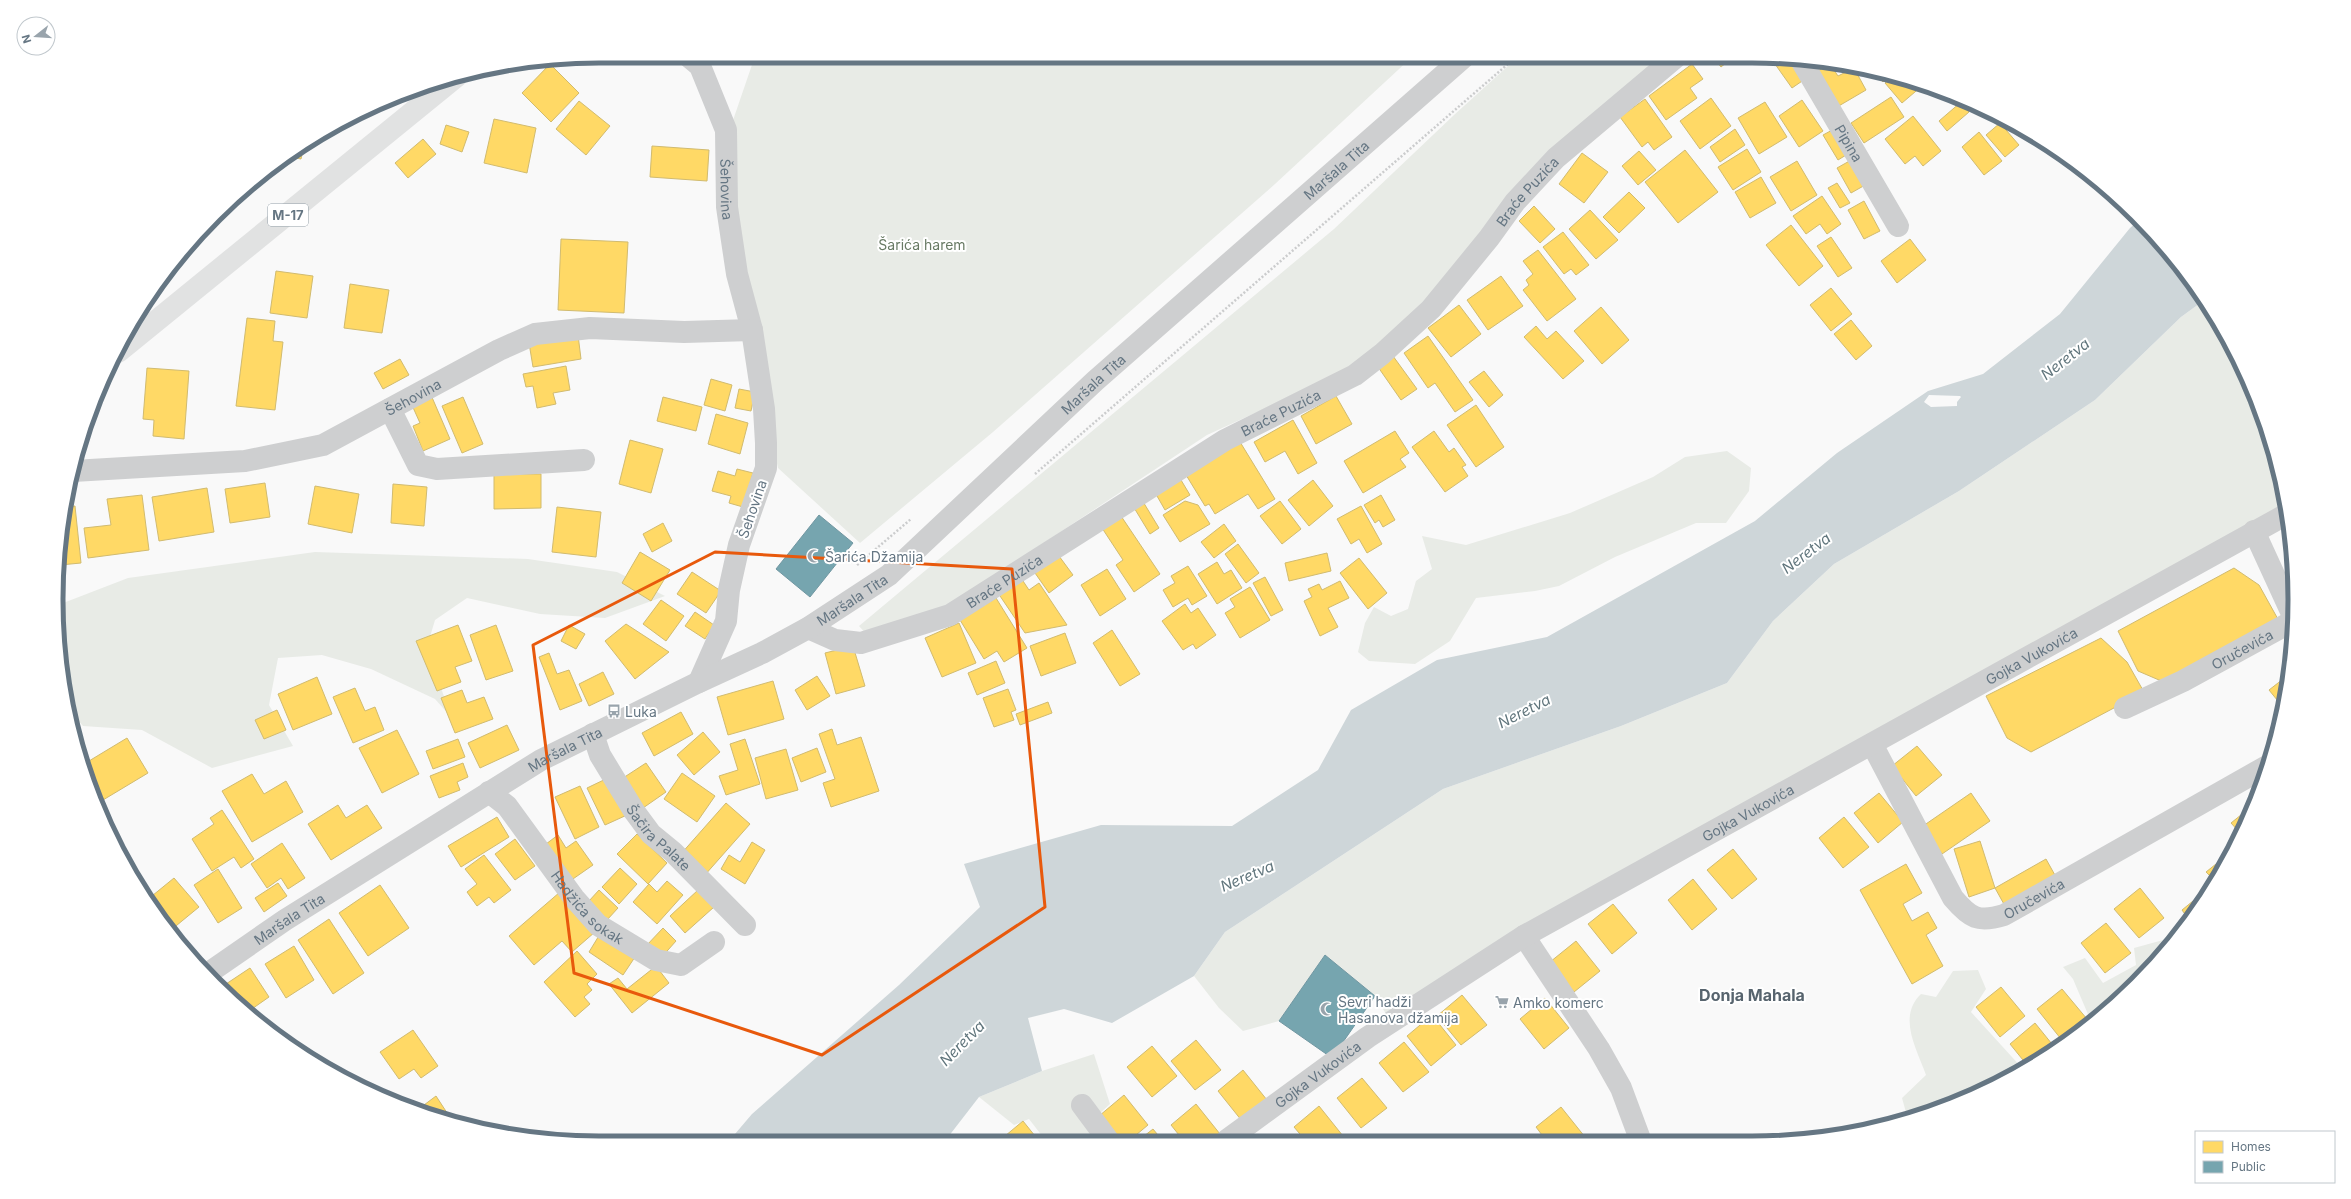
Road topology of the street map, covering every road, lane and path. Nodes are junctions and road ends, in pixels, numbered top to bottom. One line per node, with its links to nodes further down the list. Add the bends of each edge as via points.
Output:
1 (696, 63): 8 (street, Šehovina, via 700,66 726,130 727,207 737,274)
2 (1457, 63): 18 (street, Maršala Tita, via 1096,381 899,566)
3 (1509, 63): 13 (path)
4 (1669, 63): 18 (street, Braće Puzića, via 1556,158 1515,202 1431,309 1355,375 1224,440 950,615 861,643 835,640)
5 (1805, 66): 7 (street, Pipina)
6 (445, 86): 9 (main road, M-17)
7 (1898, 226)
8 (752, 330): 10 (street, Šehovina, via 684,332 590,328 535,334 499,350); 19 (street, Šehovina, via 764,409 766,468 739,545 729,590 726,621)
9 (128, 344)
10 (390, 409): 11 (street, via 418,465 438,469); 12 (street, Šehovina, via 323,445 245,461)
11 (584, 460)
12 (79, 471)
13 (1033, 475)
14 (2281, 517): 15 (street, Gojka Vukovića)
15 (2254, 531): 16 (street); 22 (street, Gojka Vukovića)
16 (2288, 605)
17 (2287, 624): 20 (street, Oručevića, via 2183,681)
18 (808, 628): 19 (street, Maršala Tita)
19 (699, 682): 21 (street, Maršala Tita)
20 (2125, 708)
21 (593, 734): 24 (street, Maršala Tita, via 541,760); 25 (street, Šačira Palate, via 608,767 651,834 673,852)
22 (1872, 744): 23 (street, Oručevića, via 1953,898 1967,915 1989,920 2004,915); 26 (street, Gojka Vukovića)
23 (2261, 770)
24 (490, 792): 27 (street, Hadžića sokak, via 508,806 574,898 598,925 656,960 681,965); 28 (street, Maršala Tita, via 285,920)
25 (746, 924)
26 (1524, 936): 31 (street, Gojka Vukovića, via 1368,1037); 32 (street, via 1600,1049 1620,1088)
27 (714, 942)
28 (212, 970)
29 (1082, 1105): 30 (street)
30 (1105, 1136)
31 (1232, 1136)
32 (1639, 1136)

